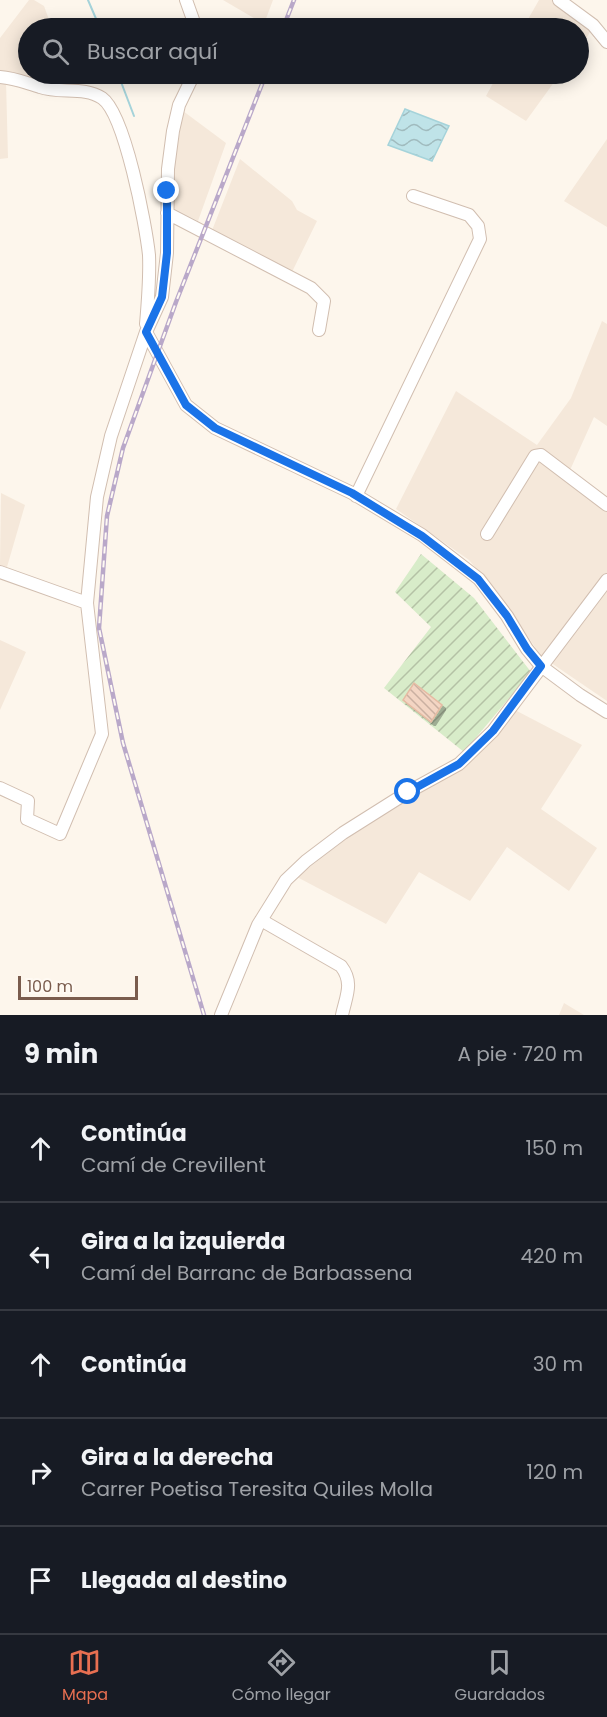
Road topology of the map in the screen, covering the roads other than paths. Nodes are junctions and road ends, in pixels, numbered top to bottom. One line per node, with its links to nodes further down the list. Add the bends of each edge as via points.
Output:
1 (186, 0): 3 (street)
2 (559, 0): 4 (street)
3 (192, 18)
4 (583, 18)
5 (589, 22): 6 (street)
6 (607, 42)
7 (0, 77): 8 (street)
8 (18, 80)
9 (32, 84): 14 (street, via 88,92 104,99 118,122 130,158 148,254)
10 (189, 84): 12 (street, via 173,130)
11 (413, 196): 15 (street, via 469,216 478,226 480,239)
12 (167, 213): 13 (street, via 311,288 324,301); 14 (street, via 162,297)
13 (319, 330)
14 (146, 332): 15 (street, via 186,405 215,428); 20 (street, via 111,436 97,497)
15 (356, 496): 21 (street, via 422,536 478,579)
16 (607, 505): 17 (street, via 541,455 535,456)
17 (487, 534)
18 (0, 572): 20 (street)
19 (607, 580): 21 (street)
20 (87, 603): 23 (street, via 102,734 60,834 27,819 28,801)
21 (541, 666): 22 (street); 24 (street, via 493,731 459,764 375,812 306,861 286,880)
22 (607, 712)
23 (0, 788)
24 (261, 920): 25 (street); 26 (street, via 341,966 349,985)
25 (221, 1015)
26 (342, 1015)

